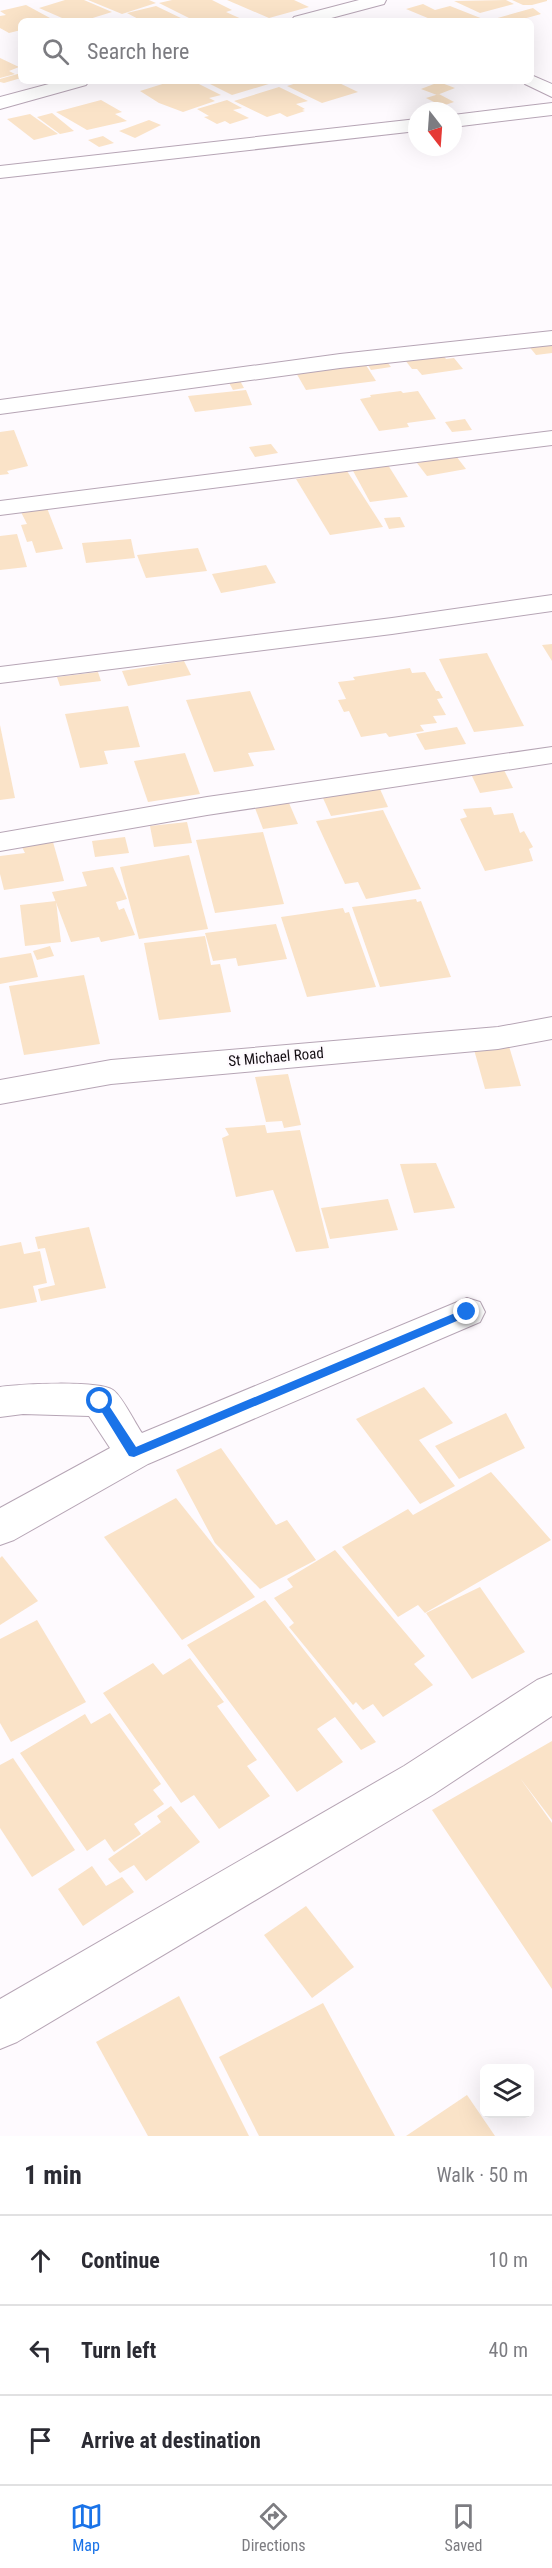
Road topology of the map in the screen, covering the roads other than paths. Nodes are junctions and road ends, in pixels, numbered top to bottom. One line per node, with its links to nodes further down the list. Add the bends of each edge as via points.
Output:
1 (378, 0): 2 (street)
2 (350, 3): 3 (street); 4 (street)
3 (385, 17)
4 (308, 18)
5 (552, 73): 6 (street)
6 (534, 79)
7 (534, 82): 9 (street)
8 (69, 84): 10 (street)
9 (552, 92)
10 (0, 103)
11 (552, 109): 12 (street)
12 (462, 120)
13 (408, 126): 14 (street)
14 (0, 172)
15 (552, 338): 16 (street, via 340,361)
16 (0, 407)
17 (552, 438): 18 (street)
18 (0, 508)
19 (552, 603): 20 (street)
20 (0, 675)
21 (552, 755): 22 (street, via 94,824)
22 (0, 842)
23 (552, 1028): 24 (street, St Michael Road, via 498,1038 111,1072)
24 (0, 1092)
25 (467, 1312): 27 (street)
26 (0, 1402): 27 (street, via 100,1401)
27 (134, 1453): 28 (street)
28 (0, 1528)
29 (552, 1693): 30 (street, via 419,1780)
30 (0, 2025)

